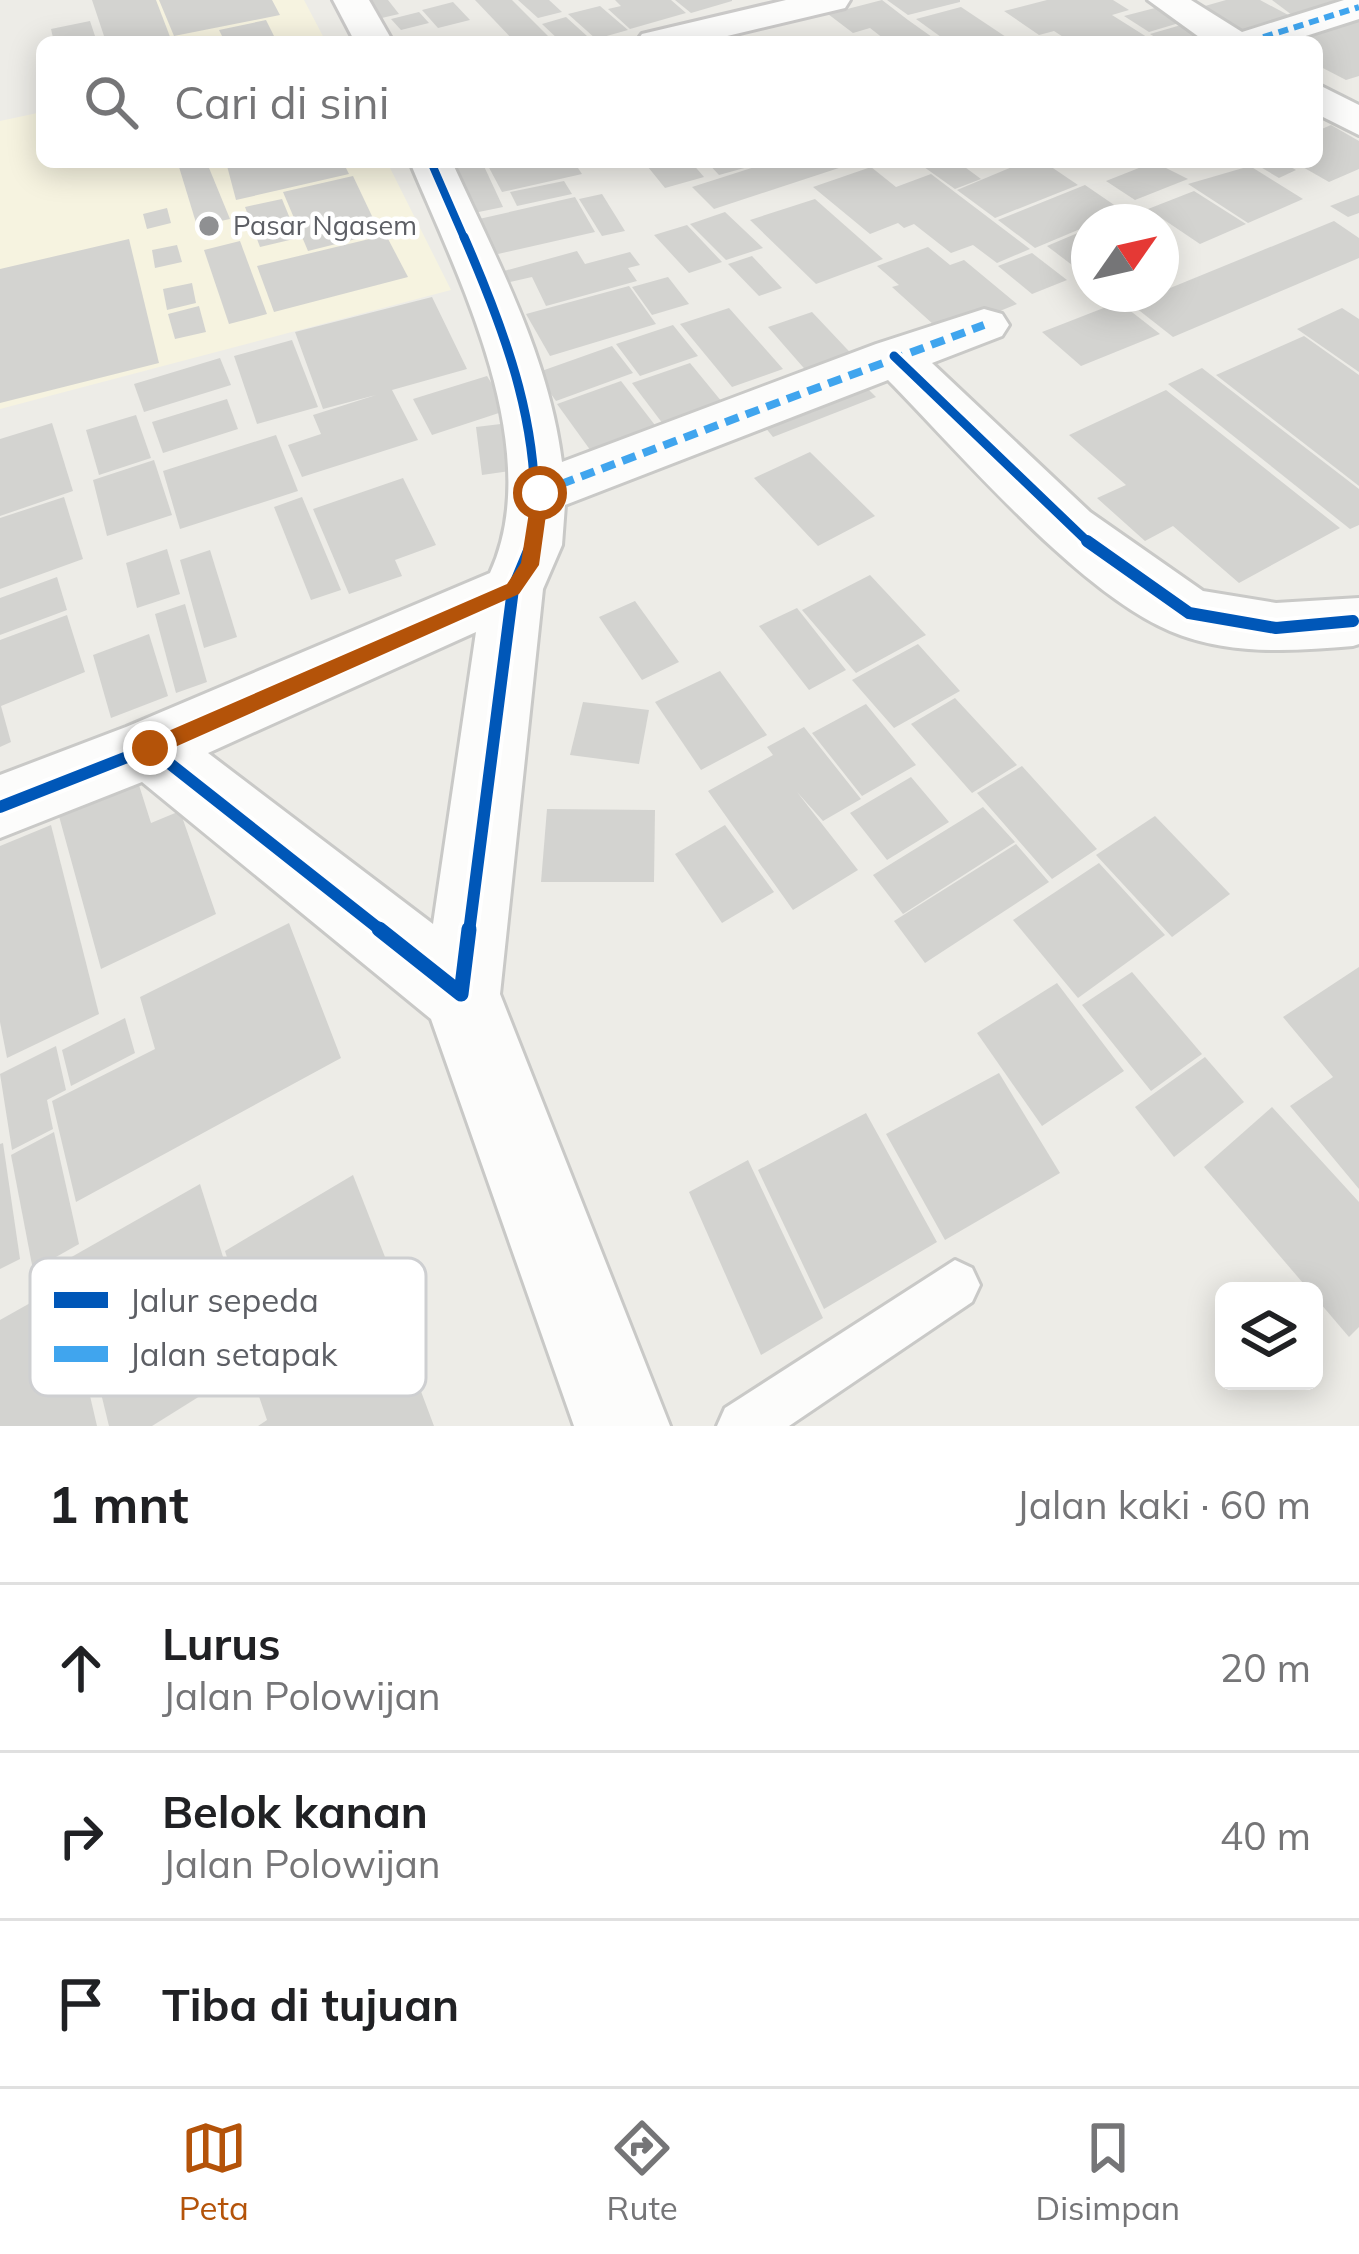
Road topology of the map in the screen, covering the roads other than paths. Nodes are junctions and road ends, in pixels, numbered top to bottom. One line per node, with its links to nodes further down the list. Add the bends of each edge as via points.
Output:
1 (351, 0): 5 (street)
2 (832, 0): 6 (street)
3 (1166, 0): 7 (street)
4 (1359, 7): 8 (street)
5 (371, 36)
6 (680, 36)
7 (1223, 36)
8 (1267, 36)
9 (1323, 100): 10 (street)
10 (1359, 123)
11 (434, 168): 14 (street, via 533,431)
12 (984, 325): 13 (street)
13 (894, 356): 14 (street); 16 (street, via 1069,527 1189,613 1276,628)
14 (540, 493): 15 (street, via 530,565)
15 (513, 589): 17 (street); 19 (street)
16 (1353, 621)
17 (150, 748): 18 (street); 19 (street)
18 (0, 807)
19 (461, 994): 21 (street)
20 (956, 1285): 22 (lane)
21 (622, 1426)
22 (743, 1426)

